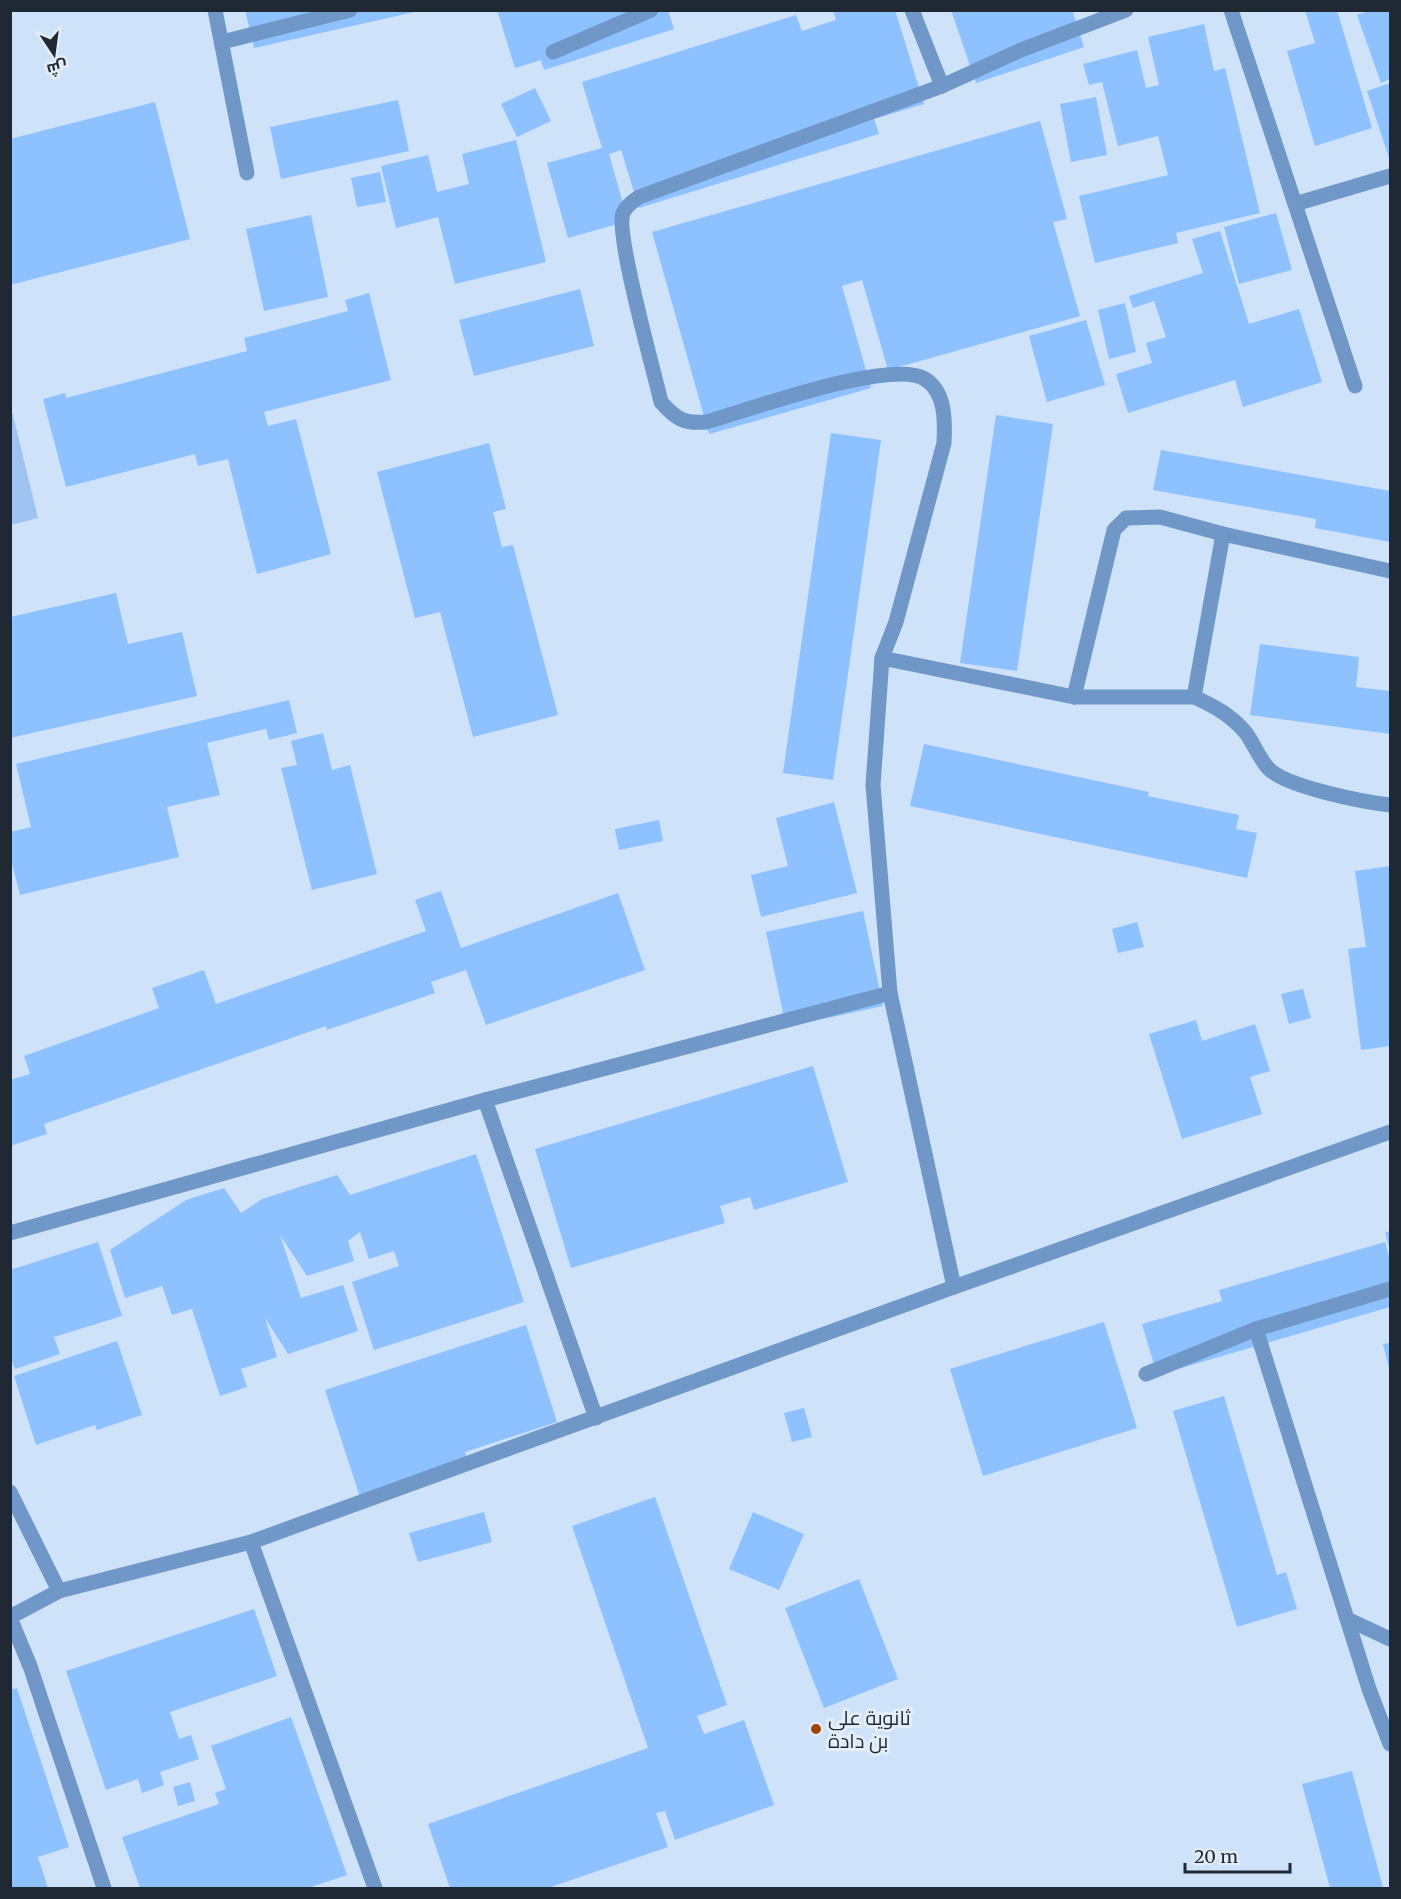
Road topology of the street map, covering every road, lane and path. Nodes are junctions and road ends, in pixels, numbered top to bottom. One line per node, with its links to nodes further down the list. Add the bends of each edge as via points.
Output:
1 (215, 10): 7 (street)
2 (350, 10): 7 (street)
3 (651, 10): 8 (street)
4 (912, 10): 9 (street)
5 (1126, 10): 9 (street, via 1021,50)
6 (1231, 10): 12 (street)
7 (222, 42): 10 (street)
8 (553, 52)
9 (942, 86): 16 (street, via 639,196 622,214 625,248 661,402 676,418 687,424 706,422 868,376 907,372 927,380 940,398 945,415 944,443 896,622)
10 (247, 173)
11 (1390, 176): 12 (street)
12 (1295, 204): 13 (street)
13 (1355, 386)
14 (1223, 534): 15 (street); 17 (street); 18 (street, via 1161,517 1126,518 1119,522 1113,530)
15 (1390, 571)
16 (882, 658): 18 (street); 20 (street, via 873,785)
17 (1194, 696): 18 (street); 19 (street, via 1220,708 1246,734 1269,770 1346,800)
18 (1074, 697)
19 (1390, 805)
20 (890, 993): 21 (street); 24 (street)
21 (485, 1100): 23 (street); 28 (street)
22 (1390, 1132): 24 (street)
23 (10, 1233)
24 (954, 1287): 28 (street)
25 (1390, 1289): 26 (street)
26 (1256, 1329): 27 (street); 33 (street)
27 (1146, 1374)
28 (596, 1418): 30 (street)
29 (10, 1492): 31 (street)
30 (251, 1542): 31 (street); 37 (street)
31 (59, 1591): 32 (street)
32 (10, 1617): 36 (street)
33 (1347, 1619): 34 (street); 35 (street)
34 (1390, 1639)
35 (1390, 1744)
36 (104, 1888)
37 (375, 1888)

